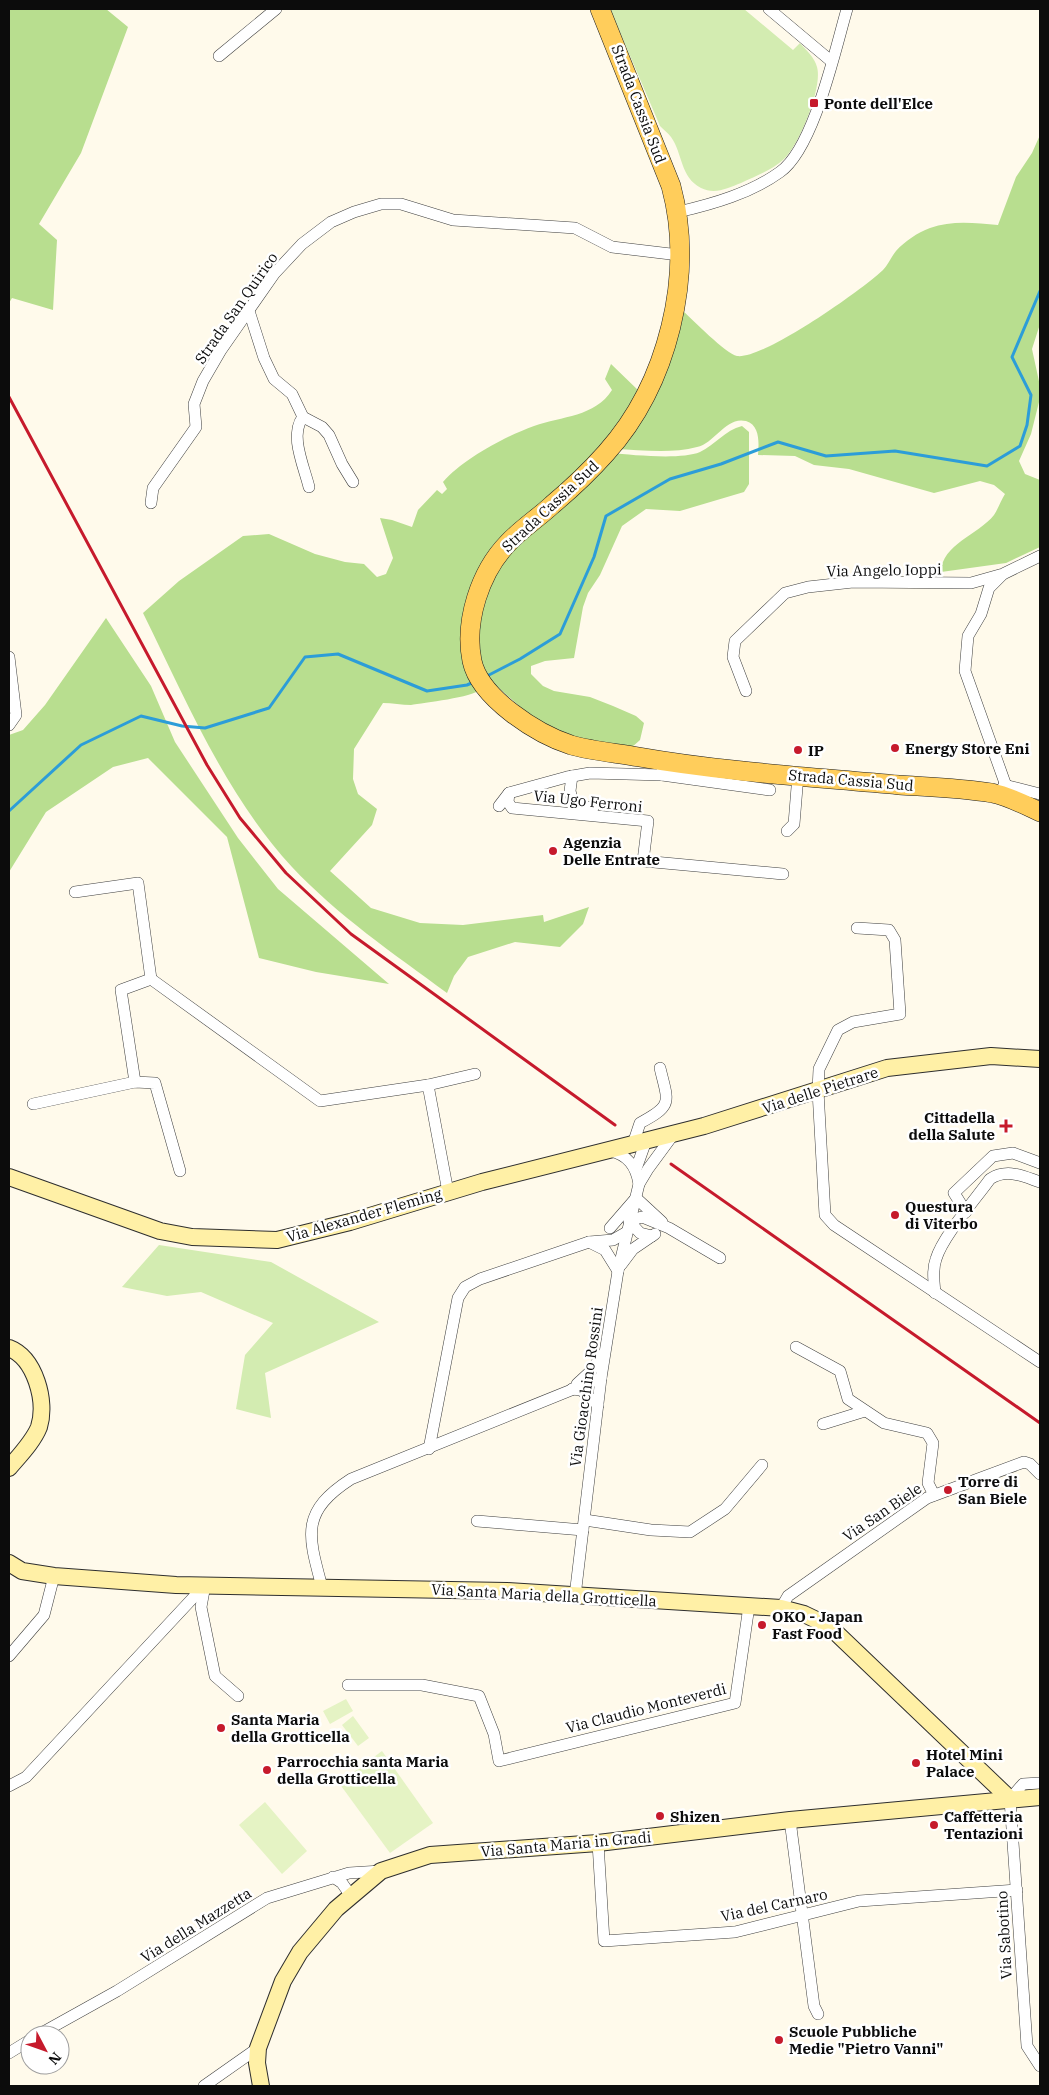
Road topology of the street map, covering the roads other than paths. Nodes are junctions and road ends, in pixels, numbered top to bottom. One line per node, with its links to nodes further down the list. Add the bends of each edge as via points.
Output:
1 (276, 9): 5 (street)
2 (600, 9): 7 (main road, Strada Cassia Sud, via 668,178)
3 (769, 9): 6 (street)
4 (847, 9): 6 (street)
5 (219, 56)
6 (832, 61): 7 (street, via 812,127 800,153 782,172 748,190)
7 (678, 212): 8 (main road, Strada Cassia Sud)
8 (679, 255): 9 (street, Strada San Quirico, via 612,247 575,228 453,220 400,204 381,204 331,222 302,244 274,274); 19 (main road, Strada Cassia Sud, via 678,288 658,366 630,422 608,451 554,504 508,542 495,558 476,598 472,617 471,651 475,669 485,686 515,714 532,727 572,745)
9 (249, 311): 10 (street, via 274,378 292,394); 13 (street, Strada San Quirico, via 203,381 194,404 196,427 153,488)
10 (303, 416): 11 (street, via 329,435); 12 (street, via 297,425 297,438)
11 (353, 482)
12 (308, 487)
13 (151, 503)
14 (1040, 556): 15 (street, Via Angelo Ioppi)
15 (1003, 574): 17 (street, Via Angelo Ioppi, via 972,583 853,582 785,593 735,642 733,657); 23 (street, via 989,588 981,614 968,636 964,671)
16 (9, 657): 18 (street, via 16,716)
17 (746, 691)
18 (9, 724)
19 (663, 768): 20 (main road, Strada Cassia Sud); 21 (street, Via Ugo Ferroni); 22 (street, Via Ugo Ferroni)
20 (798, 775): 23 (main road, Strada Cassia Sud); 29 (street)
21 (572, 776): 24 (street, Via Ugo Ferroni); 27 (street, Via Ugo Ferroni, via 570,790 573,803)
22 (770, 790)
23 (1002, 790): 25 (street); 28 (main road, Strada Cassia Sud)
24 (509, 793): 26 (street); 30 (street, Via Ugo Ferroni, via 508,802 512,808 648,821 642,861)
25 (1040, 794)
26 (499, 806)
27 (627, 812)
28 (1040, 812)
29 (790, 831)
30 (783, 874)
31 (75, 892): 33 (street, via 138,883)
32 (856, 928): 39 (street, via 889,930 896,940 900,1014 853,1022 838,1030 819,1069)
33 (151, 979): 37 (street, via 121,990); 38 (street, via 320,1101)
34 (1040, 1059): 39 (main road, Via delle Pietrare, via 991,1056 887,1068)
35 (660, 1068): 42 (street, via 666,1106 640,1123)
36 (475, 1074): 38 (street)
37 (134, 1082): 40 (street); 46 (street, via 155,1083)
38 (428, 1085): 49 (street)
39 (818, 1091): 41 (main road, Via delle Pietrare); 59 (street, via 825,1215 834,1225)
40 (33, 1104)
41 (674, 1135): 42 (main road, Via delle Pietrare); 45 (street)
42 (640, 1143): 43 (main road, Via delle Pietrare); 45 (street)
43 (606, 1150): 45 (street, via 622,1154); 49 (main road, Via Alexander Fleming)
44 (1040, 1163): 51 (street, via 1013,1153 993,1156 954,1193)
45 (642, 1169): 50 (street, Via Gioacchino Rossini)
46 (180, 1171)
47 (9, 1177): 49 (main road, Via Alexander Fleming, via 160,1231 224,1239 277,1240)
48 (1040, 1182): 51 (street, via 1011,1172 998,1174 990,1179)
49 (448, 1192)
50 (636, 1198): 52 (street, Via Gioacchino Rossini); 53 (street); 54 (street)
51 (966, 1212): 59 (street, via 936,1258)
52 (628, 1227): 53 (street); 54 (street, via 642,1217); 55 (street); 56 (street, via 613,1240); 58 (street, Via Gioacchino Rossini)
53 (610, 1228): 56 (street)
54 (669, 1228): 55 (street); 57 (street)
55 (652, 1236): 58 (street, via 633,1249)
56 (589, 1242): 58 (street, via 605,1250); 70 (street, via 465,1287 458,1298)
57 (720, 1258)
58 (618, 1271): 62 (street, Via Gioacchino Rossini)
59 (935, 1293): 63 (street)
60 (796, 1347): 68 (street, via 840,1371 848,1399)
61 (9, 1348): 72 (main road, via 24,1358 32,1370 41,1402 41,1414 33,1438)
62 (605, 1352): 64 (street); 65 (street, Via Gioacchino Rossini)
63 (1040, 1362)
64 (590, 1372): 65 (street); 66 (street)
65 (601, 1378): 66 (street); 67 (street, Via Gioacchino Rossini)
66 (572, 1388): 67 (street, via 585,1393); 70 (street)
67 (598, 1405): 76 (street, Via Gioacchino Rossini)
68 (865, 1410): 69 (street); 74 (street, via 884,1424 926,1433 933,1443 928,1483)
69 (823, 1424)
70 (429, 1449): 80 (street, via 351,1479 332,1492 310,1526 310,1542)
71 (762, 1465): 76 (street, via 725,1509 690,1532)
72 (9, 1468)
73 (1040, 1474): 74 (street, Via San Biele, via 1024,1462)
74 (934, 1495): 83 (street, Via San Biele, via 788,1596)
75 (477, 1521): 76 (street)
76 (584, 1525): 81 (street, Via Gioacchino Rossini)
77 (13, 1570): 78 (main road, Via Santa Maria della Grotticella)
78 (54, 1576): 79 (main road, Via Santa Maria della Grotticella); 84 (street, via 44,1615)
79 (205, 1586): 80 (main road, Via Santa Maria della Grotticella); 86 (street, via 201,1607 215,1676); 88 (street, via 26,1777)
80 (322, 1587): 81 (main road, Via Santa Maria della Grotticella, via 507,1591)
81 (575, 1596): 82 (main road, Via Santa Maria della Grotticella)
82 (748, 1606): 83 (main road, Via Santa Maria della Grotticella); 85 (street, Via Claudio Monteverdi, via 735,1703 499,1761 494,1734 479,1696 422,1685)
83 (781, 1608): 90 (main road, Via Santa Maria della Grotticella, via 804,1614 828,1626)
84 (9, 1656)
85 (348, 1685)
86 (238, 1696)
87 (1040, 1783): 90 (street, via 1023,1784)
88 (9, 1786)
89 (1040, 1797): 90 (main road, Via Santa Maria in Gradi)
90 (1010, 1799): 91 (main road, Via Santa Maria in Gradi); 95 (street, Via Sabotino)
91 (790, 1820): 92 (main road, Via Santa Maria in Gradi); 97 (street)
92 (598, 1842): 93 (main road, Via Santa Maria in Gradi, via 430,1855); 97 (street, Via del Carnaro, via 604,1941 735,1932)
93 (381, 1871): 94 (street, Via della Mazzetta); 96 (main road, Via Santa Maria in Gradi)
94 (333, 1877): 96 (street); 99 (street, Via della Mazzetta, via 267,1898 118,1991)
95 (1017, 1890): 97 (street, Via del Carnaro, via 859,1901); 103 (street, Via Sabotino, via 1027,2046)
96 (351, 1896): 101 (main road, Via Santa Maria in Gradi, via 300,1952 283,1981)
97 (803, 1916): 98 (street, via 814,2006)
98 (818, 2014)
99 (56, 2025)
100 (20, 2046): 102 (street)
101 (258, 2048): 104 (street); 105 (main road, Via Santa Maria in Gradi, via 257,2063)
102 (9, 2053)
103 (1040, 2066)
104 (204, 2086)
105 (262, 2086)

